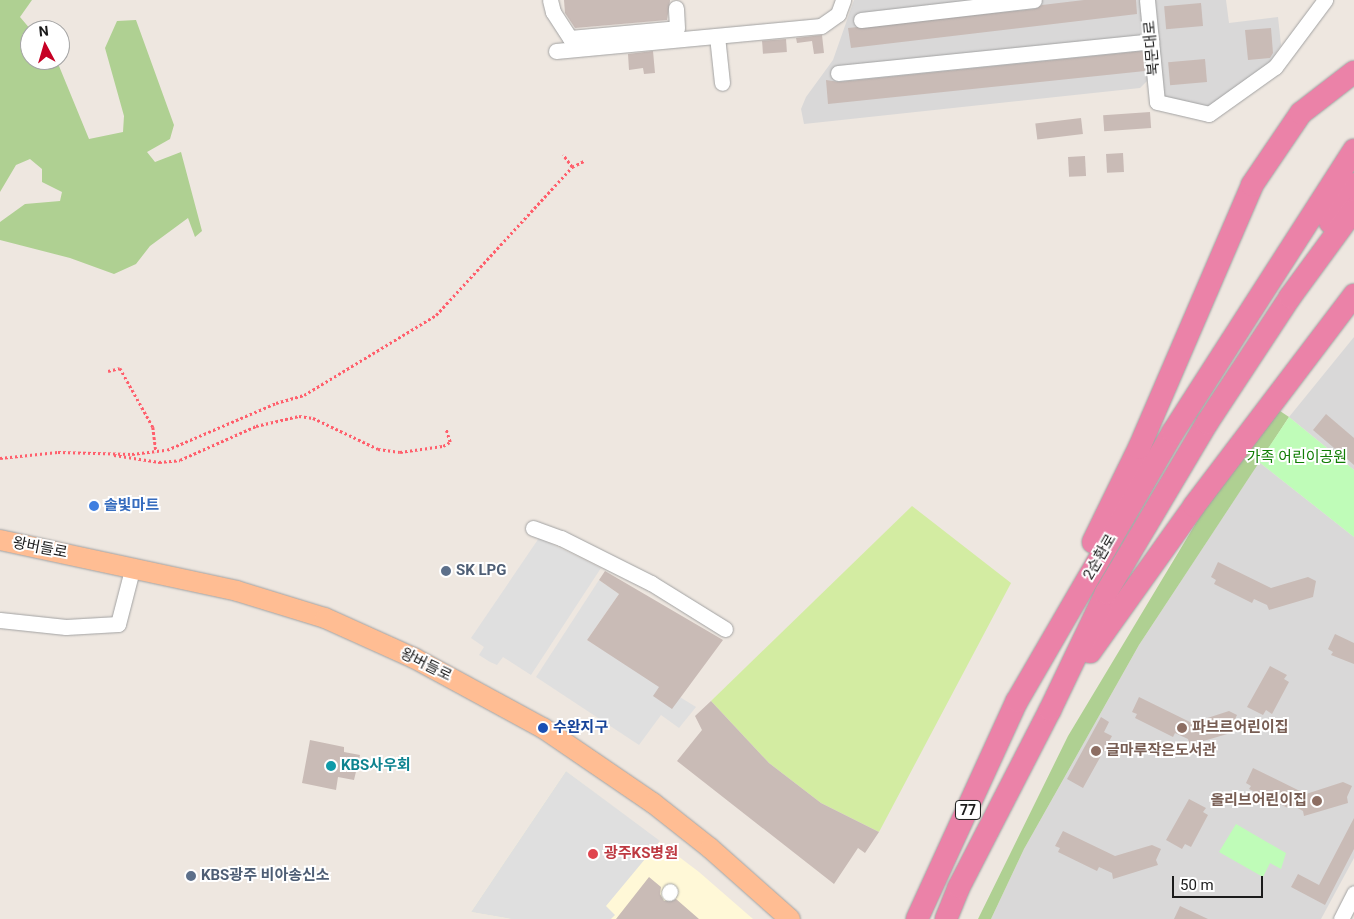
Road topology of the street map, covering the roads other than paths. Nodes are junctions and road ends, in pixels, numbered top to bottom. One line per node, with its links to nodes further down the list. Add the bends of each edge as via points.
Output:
1 (550, 0): 7 (street, via 553,12 570,38 677,28)
2 (843, 0): 9 (street, via 838,14 821,26)
3 (1034, 0): 6 (street)
4 (1147, 0): 10 (street, 북문대로)
5 (1325, 0): 10 (street, 북문대로, via 1275,68 1220,108 1200,113 1156,102)
6 (935, 6): 8 (street)
7 (676, 8)
8 (860, 20)
9 (717, 36): 11 (street); 14 (street)
10 (1151, 41): 13 (street)
11 (556, 51)
12 (1354, 72): 27 (highway, via 1300,113 1252,185 1139,448)
13 (838, 73)
14 (722, 82)
15 (1354, 144): 19 (highway)
16 (1354, 150): 19 (highway)
17 (1354, 184): 21 (highway, via 1301,269)
18 (1354, 210): 21 (highway)
19 (1314, 213): 27 (highway, 2순환로, via 1173,432)
20 (1354, 295): 28 (highway, via 1194,506)
21 (1290, 297): 28 (highway, 2순환로, via 1207,424 1106,593)
22 (533, 528): 26 (street, via 561,538 644,579)
23 (0, 540): 24 (main road, 왕버들로)
24 (133, 566): 25 (street, via 118,624 66,627); 30 (main road, 왕버들로, via 237,591 325,618 468,685 543,728 653,803)
25 (0, 620)
26 (725, 629)
27 (1017, 700): 31 (highway, 2순환로 / 77)
28 (1050, 710): 32 (highway, 2순환로 / 77, via 959,887)
29 (1354, 893): 33 (street)
30 (790, 919)
31 (917, 919)
32 (946, 919)
33 (1341, 919)

